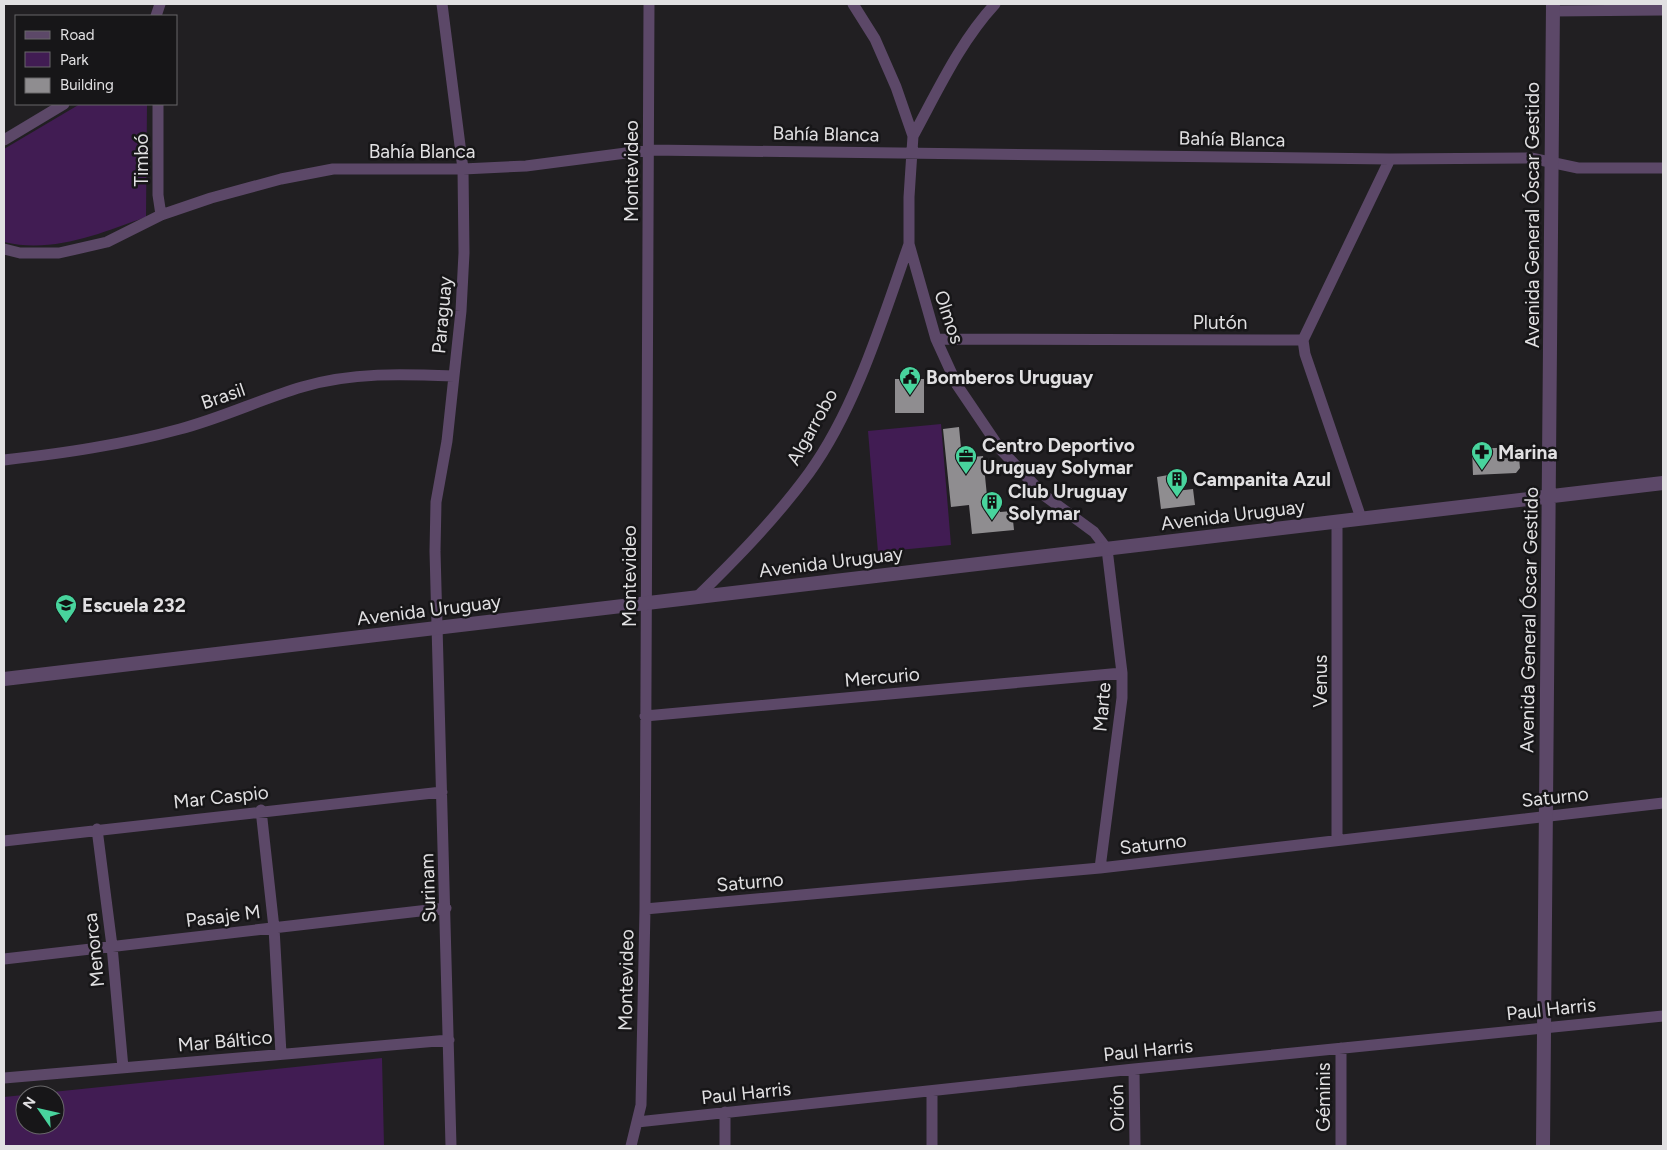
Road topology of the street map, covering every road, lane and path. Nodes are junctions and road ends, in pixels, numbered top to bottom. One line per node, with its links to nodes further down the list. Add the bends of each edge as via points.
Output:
1 (442, 4): 16 (street, Paraguay)
2 (649, 4): 11 (street, Montevideo)
3 (853, 4): 9 (street, via 875,39)
4 (995, 4): 9 (street, via 958,54)
5 (1553, 7): 6 (street); 14 (street, Avenida General Óscar Gestido)
6 (1663, 10)
7 (62, 105): 10 (street)
8 (158, 105): 17 (street, Timbó)
9 (913, 136): 12 (street)
10 (4, 140)
11 (649, 150): 12 (street, Bahía Blanca); 16 (street, Bahía Blanca, via 526,166); 30 (street, Montevideo)
12 (912, 152): 13 (street, Bahía Blanca); 18 (street)
13 (1390, 159): 14 (street, Bahía Blanca, via 1531,158); 21 (street)
14 (1551, 161): 15 (street, Bahía Blanca, via 1578,168); 25 (street, Avenida General Óscar Gestido)
15 (1663, 168)
16 (463, 169): 17 (street, Bahía Blanca, via 333,169 280,179); 22 (street, Paraguay, via 464,253)
17 (161, 215): 19 (street, Bahía Blanca, via 107,242 59,252 20,253)
18 (909, 244): 20 (street, Olmos); 29 (street, Algarrobo, via 862,370 839,421 810,472 771,519)
19 (4, 249)
20 (936, 339): 21 (street, Plutón); 28 (street, Olmos, via 957,385 1001,450 1045,496 1094,532)
21 (1303, 340): 26 (street)
22 (454, 376): 23 (street, Brasil, via 411,374 344,378 304,386 180,429 72,452); 31 (street, Paraguay, via 436,502)
23 (4, 460)
24 (1663, 483): 25 (street, Avenida Uruguay)
25 (1549, 496): 26 (street, Avenida Uruguay); 38 (street, Avenida General Óscar Gestido)
26 (1361, 518): 27 (street, Avenida Uruguay)
27 (1337, 522): 28 (street, Avenida Uruguay); 40 (street, Venus)
28 (1108, 549): 29 (street, Avenida Uruguay); 32 (street, Marte)
29 (697, 597): 30 (street, Avenida Uruguay)
30 (646, 602): 31 (street, Avenida Uruguay); 34 (street, Montevideo)
31 (437, 629): 33 (street, Avenida Uruguay); 35 (street, Surinam)
32 (1122, 673): 34 (street, Mercurio); 42 (street, Marte, via 1122,698)
33 (4, 679)
34 (645, 716): 44 (street, Montevideo)
35 (442, 792): 37 (street, Mar Caspio); 43 (street, Surinam)
36 (1663, 802): 38 (street, Saturno)
37 (260, 810): 39 (street, Mar Caspio); 45 (street)
38 (1545, 815): 40 (street, Saturno); 49 (street, Avenida General Óscar Gestido)
39 (97, 829): 41 (street, Mar Caspio); 46 (street, Menorca)
40 (1337, 840): 42 (street, Saturno)
41 (4, 841)
42 (1100, 868): 44 (street, Saturno)
43 (446, 908): 45 (street, Pasaje M); 50 (street, Surinam)
44 (645, 909): 58 (street, Montevideo)
45 (274, 928): 46 (street, Pasaje M); 52 (street)
46 (112, 946): 47 (street, Pasaje M); 53 (street, Menorca)
47 (4, 959)
48 (1663, 1016): 49 (street, Paul Harris)
49 (1543, 1028): 51 (street, Paul Harris); 65 (street, Avenida General Óscar Gestido)
50 (449, 1040): 52 (street, Mar Báltico); 59 (street, Surinam)
51 (1341, 1048): 54 (street, Paul Harris); 64 (street, Géminis)
52 (281, 1054): 53 (street, Mar Báltico)
53 (123, 1068): 55 (street, Mar Báltico)
54 (1134, 1069): 56 (street, Paul Harris); 63 (street, Orión)
55 (4, 1078)
56 (932, 1092): 57 (street, Paul Harris); 62 (street)
57 (725, 1112): 58 (street, Paul Harris); 61 (street)
58 (637, 1122): 60 (street, Montevideo)
59 (452, 1146)
60 (630, 1146)
61 (725, 1146)
62 (932, 1146)
63 (1135, 1146)
64 (1341, 1146)
65 (1543, 1146)

